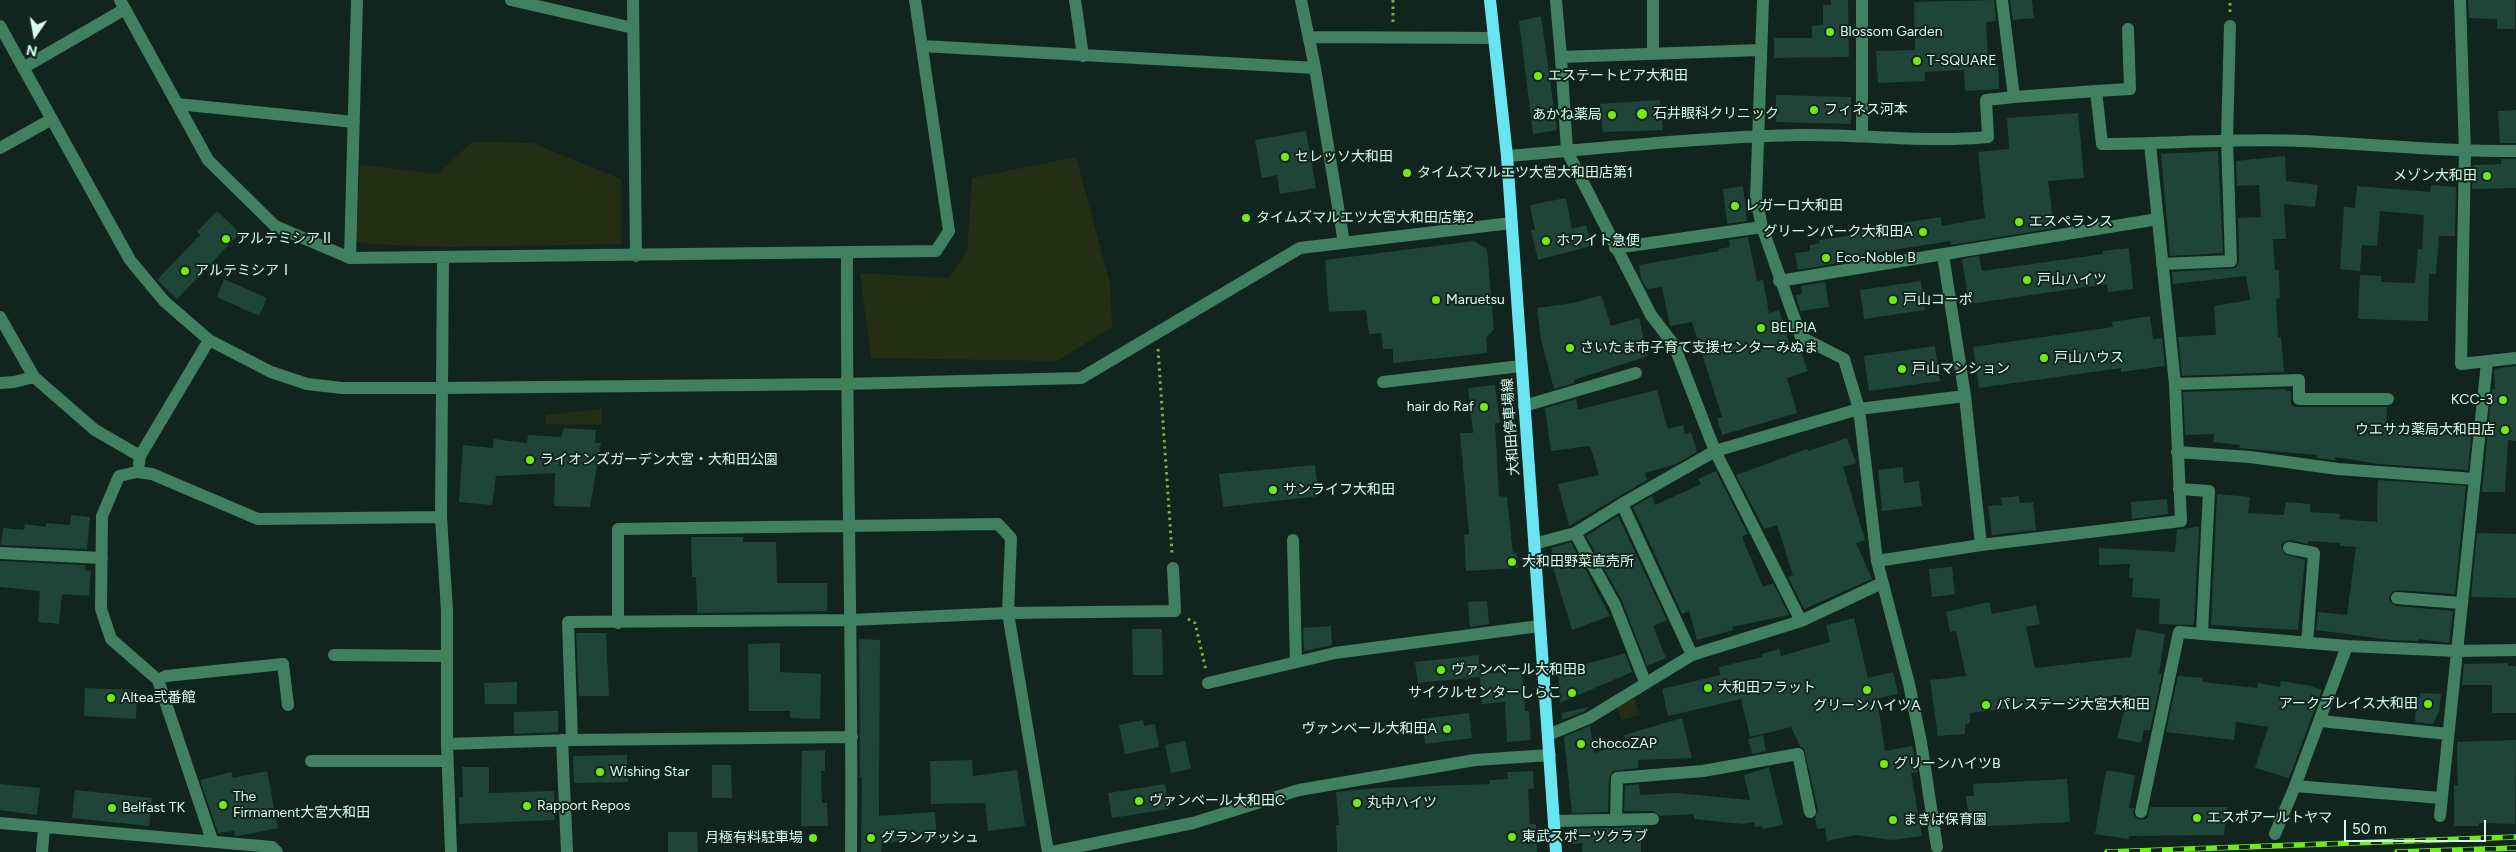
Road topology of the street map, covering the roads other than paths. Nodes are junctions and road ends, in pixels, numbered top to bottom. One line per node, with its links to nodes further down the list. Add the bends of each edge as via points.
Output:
1 (357, 0): 32 (street)
2 (511, 0): 17 (street)
3 (633, 0): 17 (street)
4 (915, 0): 21 (street)
5 (1074, 0): 24 (street)
6 (1301, 0): 19 (street)
7 (1490, 0): 20 (main road, 大和田停車場線)
8 (1556, 0): 25 (street)
9 (1653, 0): 23 (street)
10 (1763, 0): 22 (street)
11 (1862, 0): 34 (street)
12 (2002, 0): 29 (street)
13 (2460, 0): 40 (street)
14 (122, 5): 26 (street); 30 (street)
15 (0, 26): 26 (street)
16 (2230, 26): 35 (street)
17 (633, 28): 49 (street)
18 (2128, 29): 28 (street, via 2130,89)
19 (1309, 37): 20 (street); 27 (street)
20 (1494, 38): 41 (main road, 大和田停車場線)
21 (922, 46): 24 (street); 47 (street, via 949,231 936,251)
22 (1761, 50): 23 (street); 33 (street)
23 (1653, 53): 25 (street)
24 (1083, 56): 27 (street)
25 (1561, 57): 38 (street)
26 (23, 68): 31 (street)
27 (1315, 68): 45 (street)
28 (2096, 91): 29 (street); 36 (street, via 2102,144)
29 (2014, 96): 34 (street, via 1986,100 1988,137 1948,141)
30 (177, 104): 32 (street); 50 (street, via 208,160 275,226)
31 (52, 119): 37 (street); 55 (street, via 130,260 164,301)
32 (354, 122): 50 (street)
33 (1758, 136): 34 (street); 38 (street); 44 (street, via 1756,198)
34 (1862, 136)
35 (2227, 139): 36 (street); 40 (street); 52 (street, via 2231,262)
36 (2150, 144): 42 (street)
37 (0, 148)
38 (1567, 151): 41 (street); 46 (street)
39 (2516, 151): 40 (street)
40 (2465, 152): 57 (street, via 2461,364)
41 (1507, 156): 43 (main road, 大和田停車場線)
42 (2158, 219): 48 (street); 52 (street)
43 (1511, 223): 45 (street); 58 (main road, 大和田停車場線)
44 (1762, 227): 46 (street); 53 (street)
45 (1344, 243): 63 (street, via 1300,248 1081,378)
46 (1615, 248): 70 (street, via 1651,315 1674,345)
47 (847, 253): 49 (street); 63 (street)
48 (1943, 255): 53 (street); 66 (street)
49 (636, 256): 51 (street)
50 (350, 258): 51 (street)
51 (443, 258): 65 (street)
52 (2162, 264): 64 (street)
53 (1780, 281): 69 (street, via 1801,337 1844,359)
54 (0, 317): 60 (street)
55 (209, 340): 65 (street, via 271,372 307,384 342,388); 72 (street)
56 (2516, 358): 57 (street)
57 (2487, 362): 74 (street)
58 (1521, 366): 61 (street); 68 (main road, 大和田停車場線)
59 (1636, 373): 68 (street)
60 (34, 377): 62 (street); 72 (street, via 94,430)
61 (1383, 382)
62 (0, 383)
63 (846, 384): 65 (street); 78 (street)
64 (2175, 384): 67 (street, via 2299,380 2299,399); 71 (street)
65 (443, 388): 77 (street)
66 (1965, 396): 69 (street); 82 (street)
67 (2388, 399)
68 (1524, 406): 81 (main road, 大和田停車場線)
69 (1859, 409): 70 (street); 86 (street)
70 (1715, 452): 76 (street); 93 (street)
71 (2177, 452): 74 (street); 75 (street)
72 (140, 456): 73 (street)
73 (138, 472): 77 (street, via 152,474 258,519); 85 (street, via 118,476 102,516)
74 (2475, 480): 90 (street)
75 (2179, 489): 82 (street, via 2181,521); 96 (street, via 2209,491)
76 (1622, 504): 79 (street); 102 (street)
77 (441, 516): 103 (street, via 447,611)
78 (847, 526): 91 (street, via 998,524 1010,538); 92 (street); 94 (street, via 618,529)
79 (1575, 533): 81 (street); 106 (street, via 1615,605)
80 (1293, 540): 104 (street)
81 (1534, 544): 95 (main road, 大和田停車場線)
82 (1981, 544): 86 (street)
83 (2289, 548): 97 (street, via 2314,552)
84 (0, 553): 85 (street)
85 (102, 558): 105 (street, via 101,609 111,639)
86 (1877, 561): 88 (street)
87 (1173, 568): 91 (street, via 1175,611)
88 (1882, 582): 93 (street); 130 (street, via 1909,684)
89 (2398, 598): 90 (street)
90 (2461, 603): 100 (street)
91 (1008, 613): 92 (street); 136 (street)
92 (850, 620): 94 (street); 112 (street)
93 (1801, 621): 102 (street)
94 (618, 623): 113 (street, via 568,622)
95 (1539, 626): 104 (street, via 1335,653); 111 (main road, 大和田停車場線)
96 (2202, 633): 97 (street); 121 (street, via 2179,632)
97 (2308, 643): 98 (street)
98 (2348, 646): 100 (street); 109 (street)
99 (2516, 650): 100 (street)
100 (2456, 651): 110 (street)
101 (334, 655): 103 (street)
102 (1692, 655): 106 (street)
103 (446, 656): 114 (street)
104 (1296, 662): 107 (street)
105 (158, 680): 108 (street, via 166,676 283,664); 129 (street)
106 (1645, 682): 111 (street, via 1589,718)
107 (1208, 683)
108 (288, 705)
109 (2321, 721): 110 (street); 118 (street)
110 (2448, 734): 119 (street)
111 (1548, 736): 115 (main road, 大和田停車場線)
112 (852, 737): 113 (street); 135 (street)
113 (567, 740): 114 (street); 134 (street)
114 (446, 744): 117 (street)
115 (1550, 755): 125 (main road, 大和田停車場線); 137 (street, via 1475,760 1299,790 1193,824)
116 (311, 761): 117 (street)
117 (447, 761): 133 (street)
118 (2294, 786): 119 (street); 128 (street)
119 (2441, 798): 122 (street)
120 (1810, 812): 124 (street, via 1798,754 1704,771 1617,778)
121 (2141, 812)
122 (2440, 816)
123 (1653, 819): 124 (street)
124 (1616, 820): 125 (street)
125 (1554, 821): 138 (main road, 大和田停車場線)
126 (0, 823): 127 (street)
127 (44, 828): 129 (street); 131 (street)
128 (2275, 834)
129 (212, 840): 132 (street, via 272,847)
130 (1937, 846)
131 (42, 852)
132 (277, 852)
133 (451, 852)
134 (567, 852)
135 (851, 852)
136 (1048, 852)
137 (1052, 852)
138 (1556, 852)

